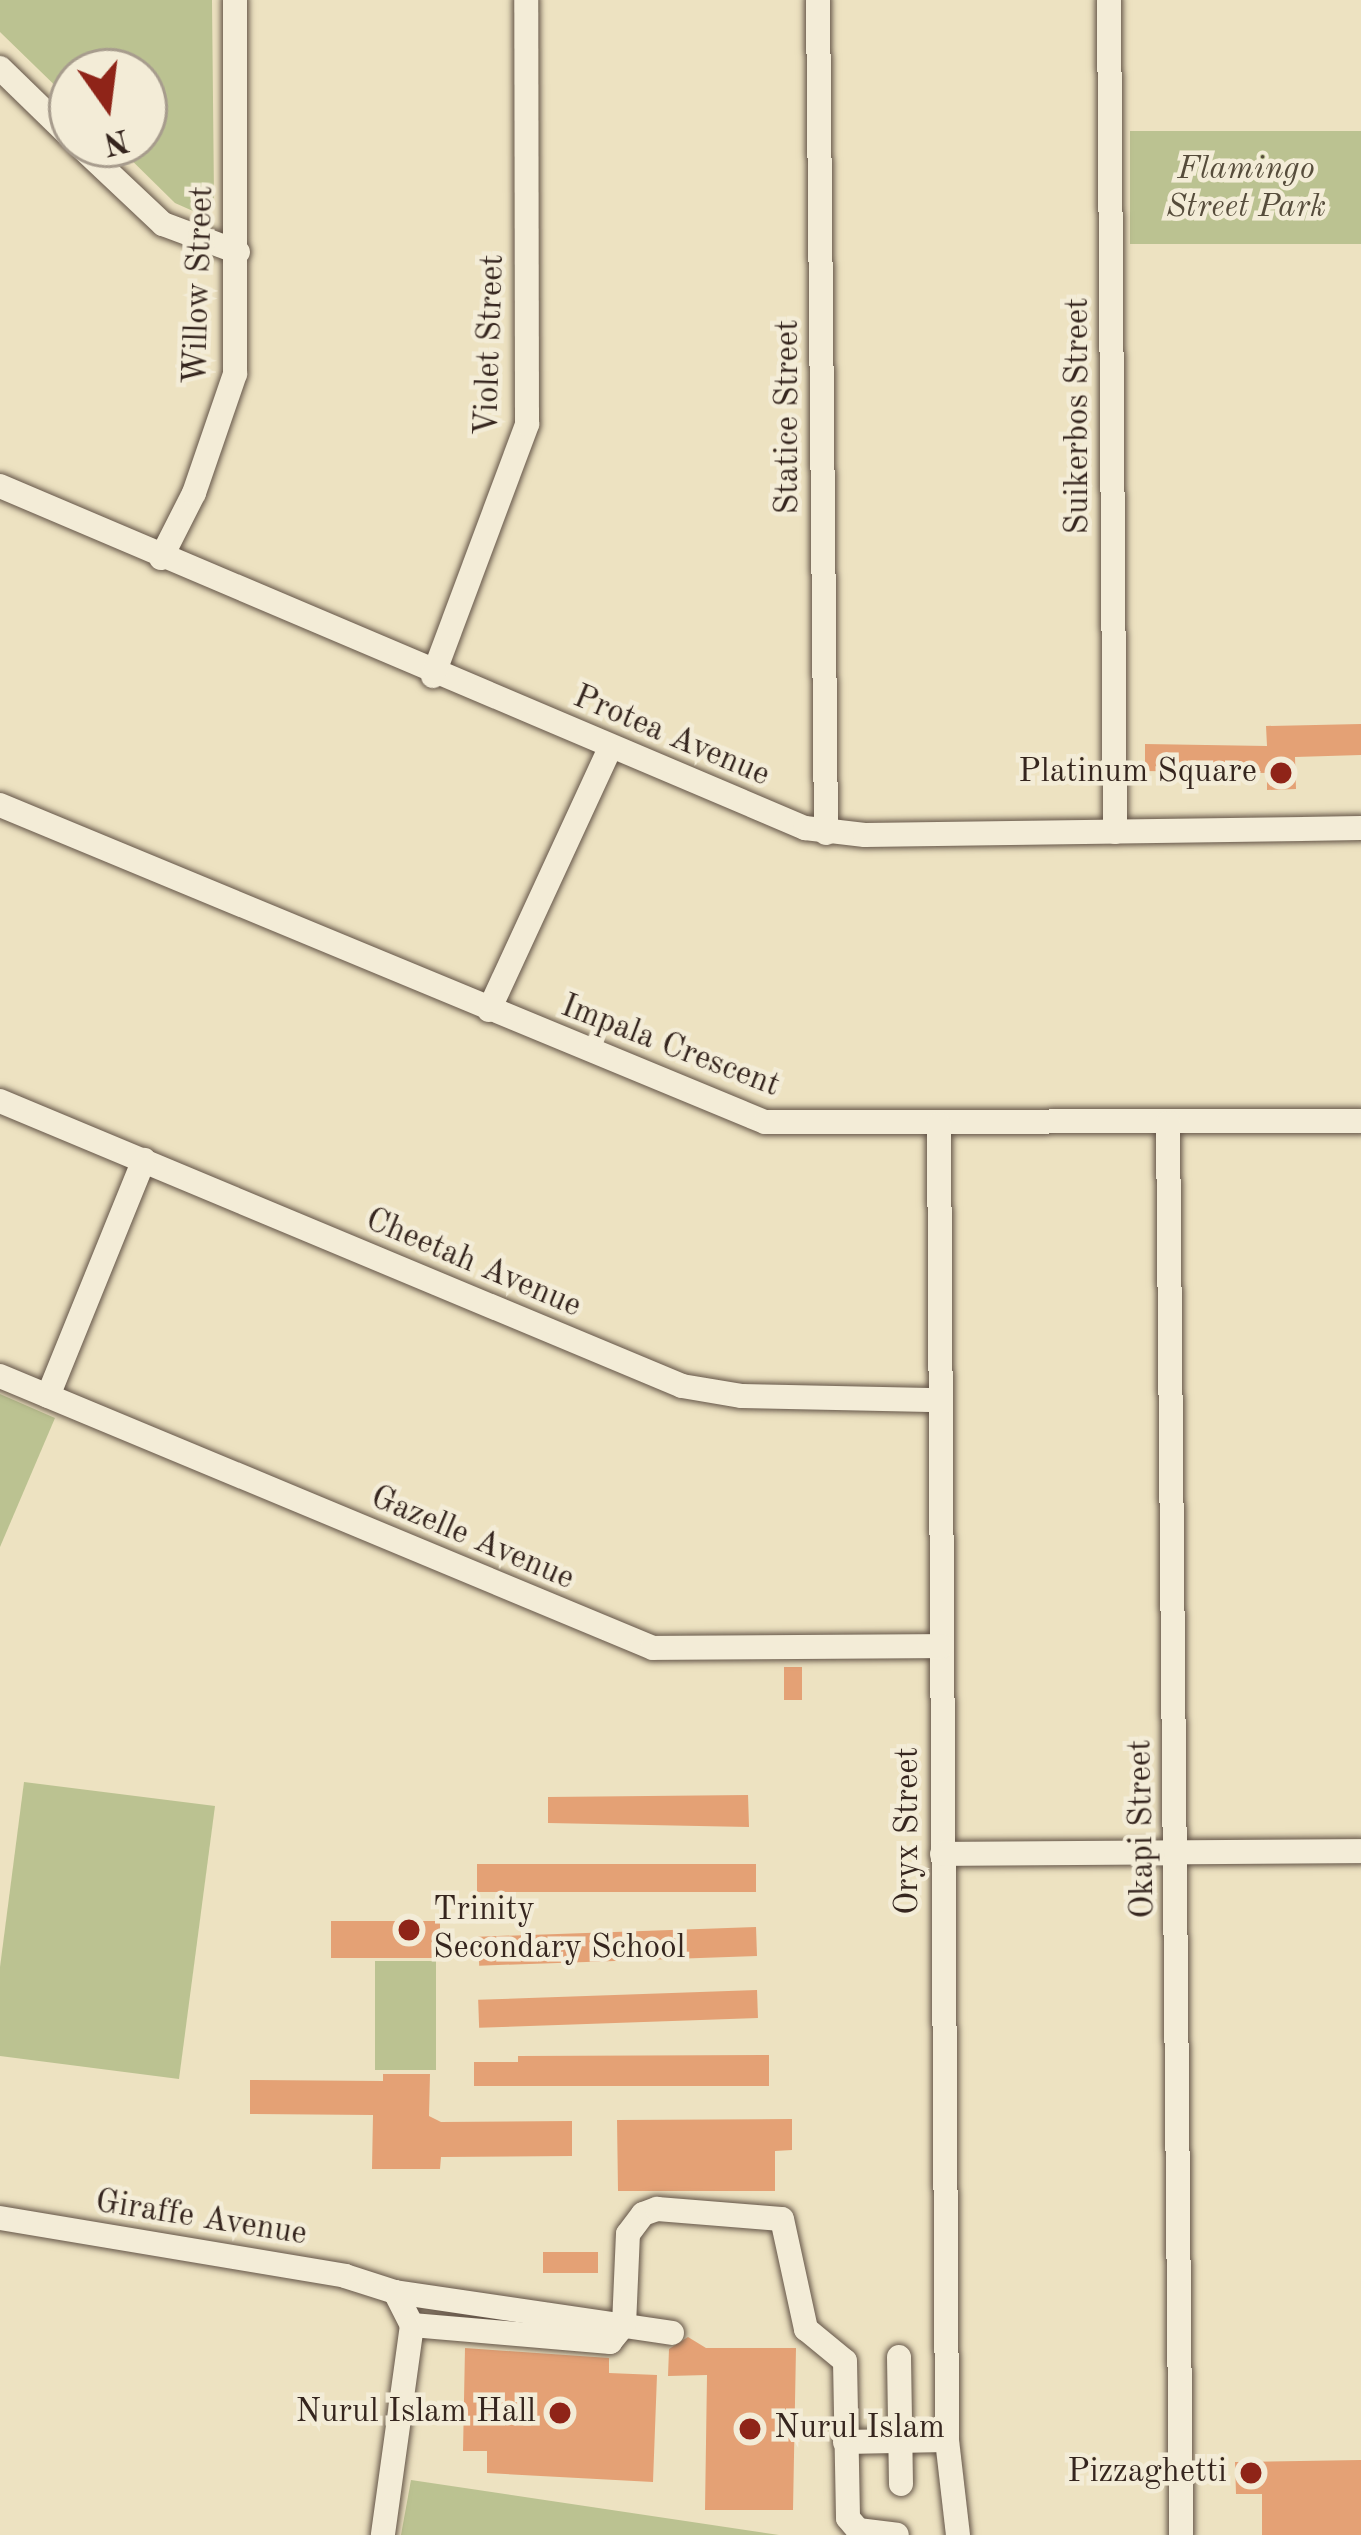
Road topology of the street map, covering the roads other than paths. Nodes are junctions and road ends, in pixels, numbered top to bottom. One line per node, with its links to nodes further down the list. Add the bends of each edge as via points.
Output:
1 (236, 0): 8 (street, Willow Street)
2 (526, 0): 11 (street, Violet Street, via 527,424)
3 (818, 0): 16 (street, Statice Street)
4 (1109, 0): 15 (street, Suikerbos Street)
5 (0, 68): 6 (street)
6 (48, 115)
7 (104, 168): 8 (street, via 163,224)
8 (238, 252): 10 (street, Willow Street, via 229,406)
9 (0, 487): 10 (street, Protea Avenue)
10 (161, 558): 11 (street, Protea Avenue)
11 (433, 676): 12 (street, Protea Avenue)
12 (610, 748): 16 (street, Protea Avenue); 17 (street)
13 (0, 805): 17 (street, Impala Crescent)
14 (1361, 828): 15 (street, Protea Avenue)
15 (1115, 832): 16 (street, Protea Avenue)
16 (826, 833)
17 (489, 1010): 21 (street, Impala Crescent, via 765,1122)
18 (0, 1102): 22 (street, Cheetah Avenue)
19 (1361, 1120): 20 (street, Impala Crescent)
20 (1168, 1123): 21 (street, Impala Crescent); 28 (street, Okapi Street)
21 (939, 1124): 25 (street, Oryx Street)
22 (144, 1160): 24 (street); 25 (street, Cheetah Avenue, via 682,1386 742,1396)
23 (0, 1376): 24 (street, Gazelle Avenue)
24 (48, 1396): 26 (street, Gazelle Avenue, via 653,1648)
25 (940, 1400): 26 (street, Oryx Street)
26 (942, 1646): 29 (street, Oryx Street)
27 (1361, 1851): 28 (street)
28 (1176, 1852): 29 (street); 43 (street, Okapi Street)
29 (942, 1854): 37 (street, Oryx Street)
30 (0, 2218): 31 (street, Giraffe Avenue)
31 (393, 2290): 32 (street); 33 (street, Giraffe Avenue)
32 (412, 2325): 33 (street, via 610,2342); 40 (street)
33 (623, 2325): 34 (street, Giraffe Avenue); 38 (street, via 628,2234 643,2214 782,2219 806,2330 845,2361)
34 (672, 2332)
35 (899, 2357): 36 (street)
36 (900, 2440): 37 (street); 38 (street); 39 (street)
37 (947, 2440): 42 (street, Oryx Street)
38 (844, 2442): 41 (street, via 850,2525)
39 (901, 2484)
40 (383, 2535)
41 (897, 2535)
42 (958, 2535)
43 (1181, 2535)

